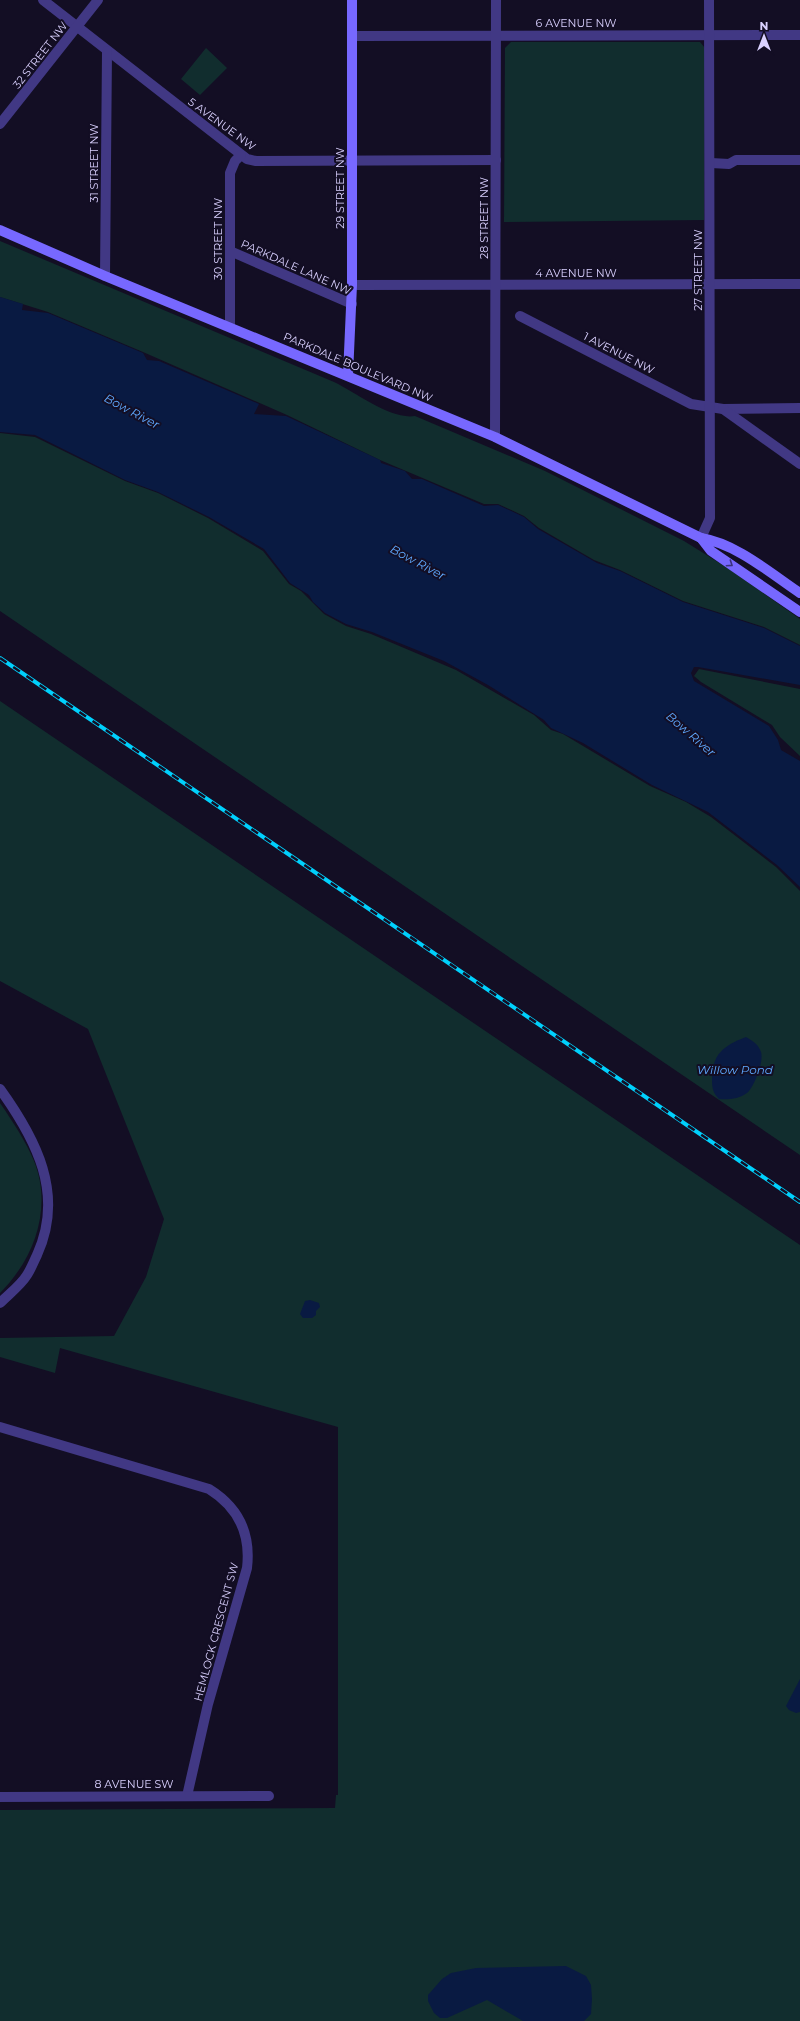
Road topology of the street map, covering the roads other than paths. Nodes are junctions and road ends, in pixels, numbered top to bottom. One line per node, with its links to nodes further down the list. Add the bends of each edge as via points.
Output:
1 (43, 0): 6 (street, 5 AVENUE NW)
2 (98, 0): 6 (street, 32 STREET NW)
3 (352, 0): 9 (main road, 29 STREET NW)
4 (496, 0): 10 (street, 28 STREET NW)
5 (709, 0): 7 (street, 27 STREET NW)
6 (77, 27): 11 (street, 5 AVENUE NW); 12 (street, 32 STREET NW)
7 (710, 35): 8 (street, 6 AVENUE NW); 10 (street, 6 AVENUE NW); 16 (street, 27 STREET NW)
8 (800, 35)
9 (352, 36): 10 (street, 6 AVENUE NW); 14 (main road, 29 STREET NW)
10 (496, 36): 15 (street, 28 STREET NW)
11 (107, 51): 13 (street, 5 AVENUE NW); 20 (street, 31 STREET NW)
12 (0, 124)
13 (241, 155): 14 (street, 5 AVENUE NW, via 256,161); 19 (street, 30 STREET NW, via 230,173)
14 (352, 160): 15 (street, 5 AVENUE NW); 24 (main road, 29 STREET NW)
15 (496, 160): 23 (street, 28 STREET NW)
16 (711, 160): 17 (street, via 729,164 736,160); 21 (street, 27 STREET NW)
17 (800, 160)
18 (0, 230): 20 (main road, PARKDALE BOULEVARD NW)
19 (230, 251): 25 (street, PARKDALE LANE NW); 27 (street, 30 STREET NW)
20 (105, 276): 27 (main road, PARKDALE BOULEVARD NW)
21 (710, 284): 22 (street, 4 AVENUE NW); 23 (street, 4 AVENUE NW); 29 (street, 27 STREET NW)
22 (800, 284)
23 (496, 285): 24 (street, 4 AVENUE NW); 32 (street, 28 STREET NW)
24 (352, 286): 25 (main road, 29 STREET NW)
25 (352, 304): 28 (main road, 29 STREET NW)
26 (520, 316): 29 (street, 1 AVENUE NW, via 691,404)
27 (230, 327): 28 (main road, PARKDALE BOULEVARD NW)
28 (348, 375): 32 (main road, PARKDALE BOULEVARD NW)
29 (709, 408): 31 (street, 1 AVENUE NW); 34 (street, 27 STREET NW, via 710,518)
30 (800, 408): 31 (street, 1 AVENUE NW)
31 (723, 409): 33 (street)
32 (495, 437): 34 (main road, PARKDALE BOULEVARD NW)
33 (800, 464)
34 (701, 538): 35 (main road, PARKDALE BOULEVARD NW, via 716,540); 36 (main road, PARKDALE BOULEVARD NW, one-way to 36, via 711,551)
35 (800, 593)
36 (800, 612)
37 (0, 1089): 38 (street, via 36,1149 44,1170 49,1213 43,1242 27,1275)
38 (0, 1303)
39 (0, 1427): 40 (street, HEMLOCK CRESCENT SW, via 209,1489 226,1501 241,1521 248,1546 247,1568 208,1704)
40 (187, 1796): 41 (street, 8 AVENUE SW); 42 (street, 8 AVENUE SW)
41 (269, 1796)
42 (0, 1797)

